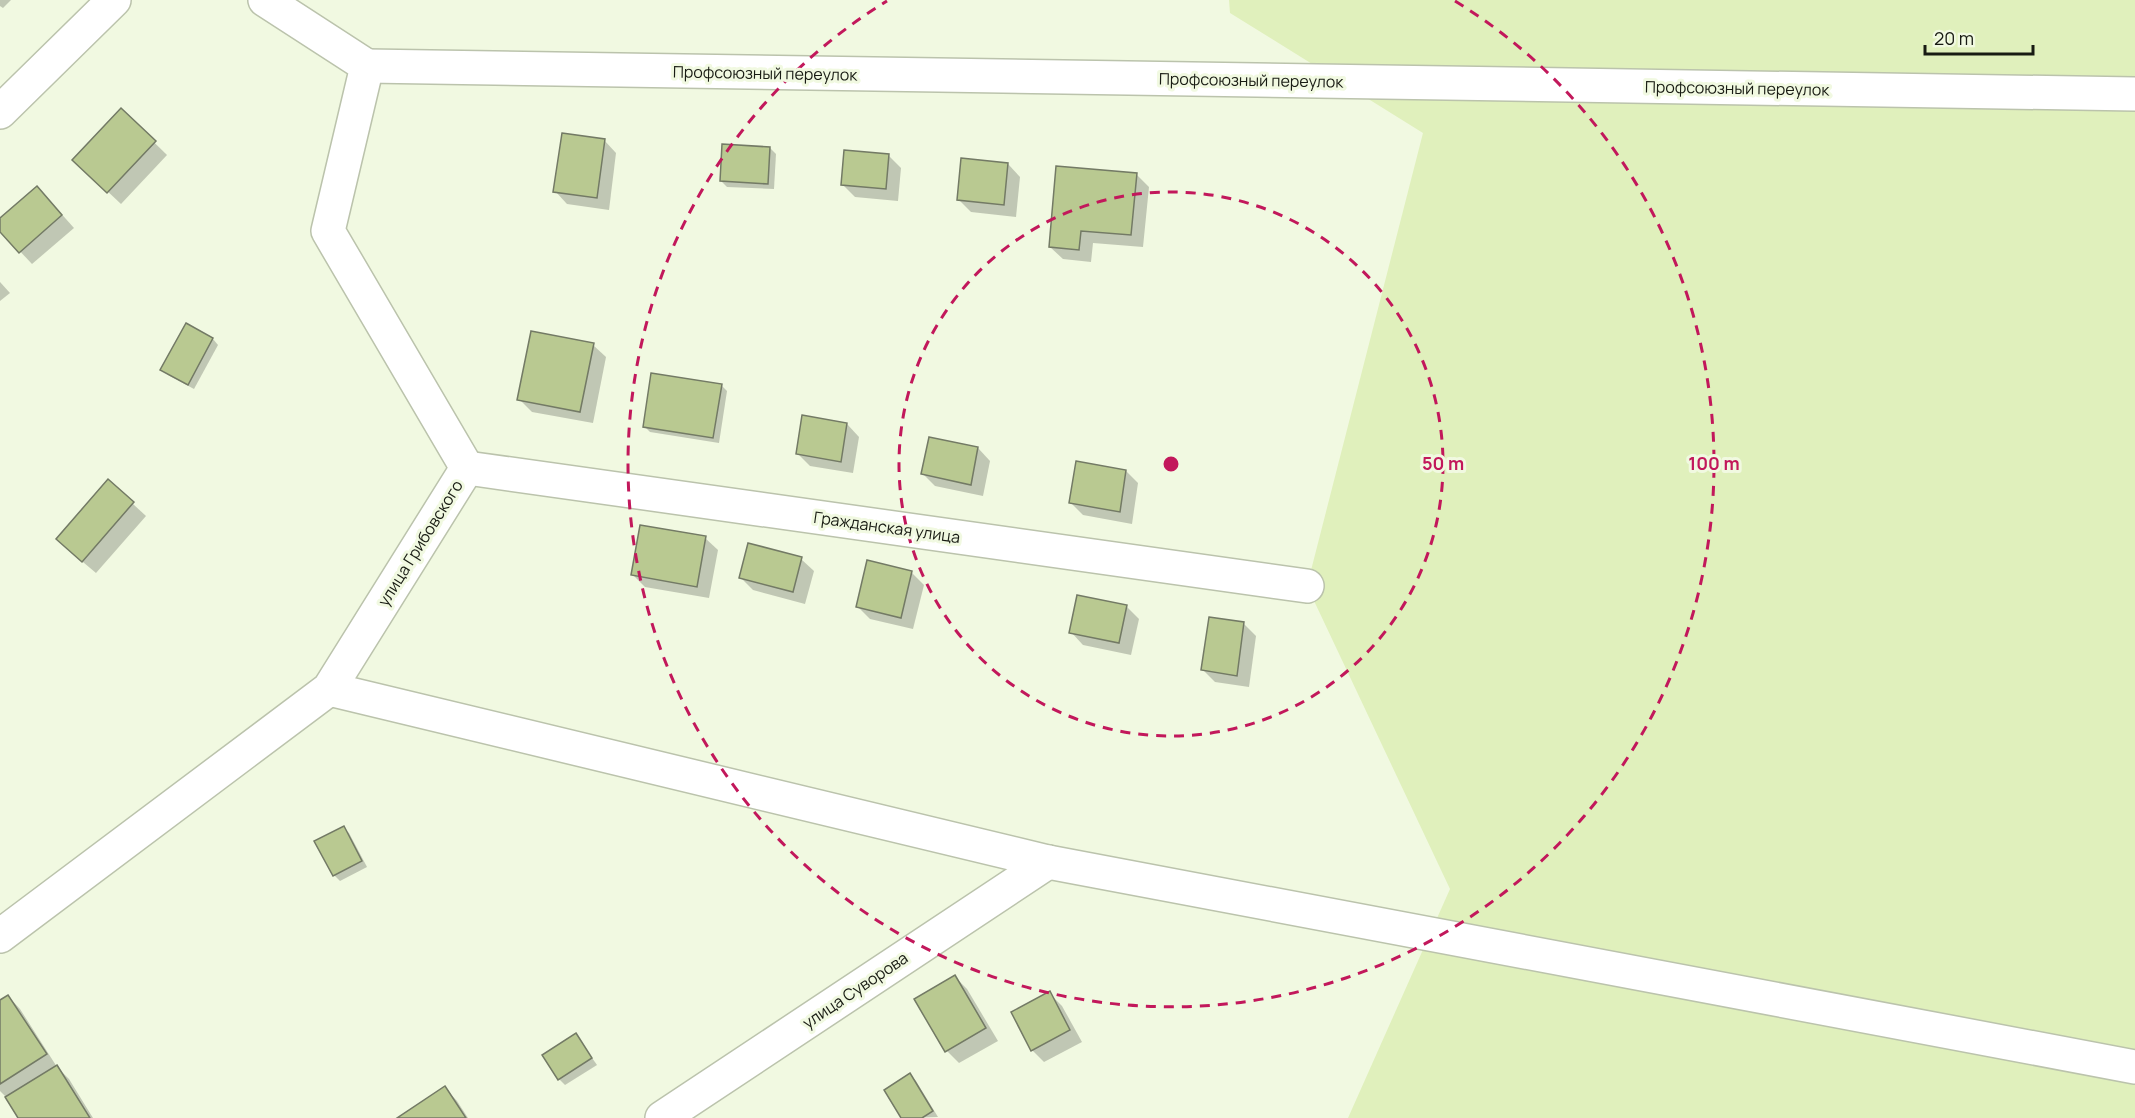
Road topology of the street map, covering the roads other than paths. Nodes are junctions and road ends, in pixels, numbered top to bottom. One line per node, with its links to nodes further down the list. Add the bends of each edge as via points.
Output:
1 (114, 0): 5 (street)
2 (265, 0): 3 (street)
3 (367, 66): 4 (street, Профсоюзный переулок); 6 (street, улица Грибовского, via 328,231)
4 (2135, 94)
5 (0, 111)
6 (467, 468): 7 (street, Гражданская улица); 8 (street, улица Грибовского)
7 (1307, 586)
8 (329, 688): 9 (street); 10 (street, улица Грибовского)
9 (1048, 862): 11 (street); 12 (street, улица Суворова)
10 (0, 936)
11 (2135, 1067)
12 (662, 1118)

